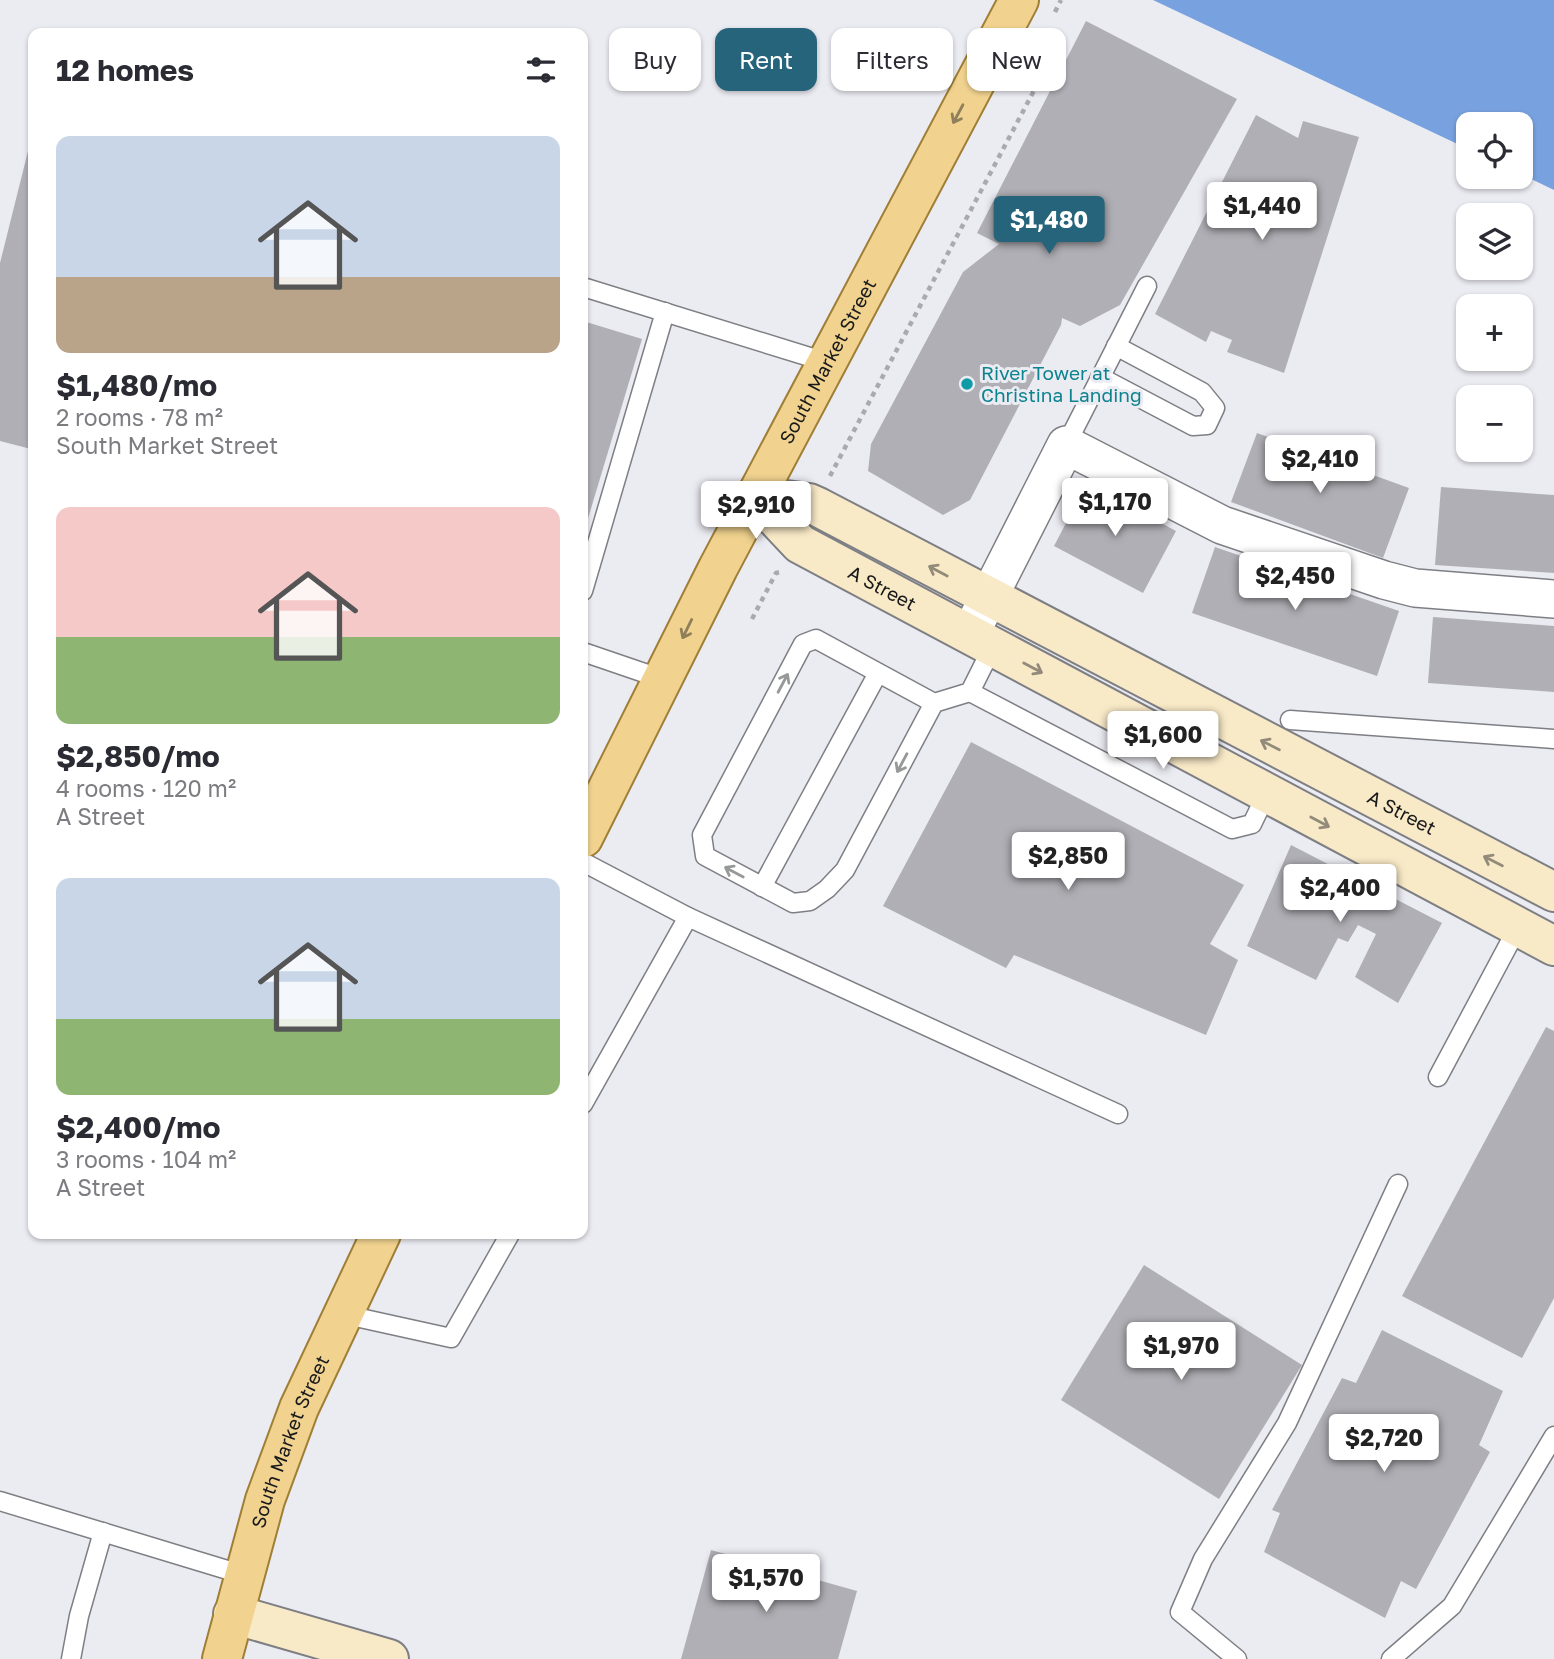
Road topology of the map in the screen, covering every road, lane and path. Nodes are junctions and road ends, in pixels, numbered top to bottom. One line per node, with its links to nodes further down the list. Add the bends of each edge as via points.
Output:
1 (1018, 0): 2 (main road, South Market Street)
2 (1013, 28)
3 (990, 91): 9 (main road, South Market Street, one-way to 9)
4 (1034, 91): 13 (path, via 830,473 831,486)
5 (1147, 286): 8 (lane)
6 (588, 289): 7 (lane)
7 (665, 312): 9 (lane); 15 (lane)
8 (1116, 345): 10 (lane); 10 (lane, via 1202,392 1215,408 1212,418 1206,425 1193,426)
9 (826, 362): 12 (main road, South Market Street)
10 (1100, 377): 11 (lane)
11 (1066, 445): 16 (street); 17 (street, via 1222,525 1384,580 1415,588)
12 (755, 496): 13 (street, A Street); 14 (street, A Street); 22 (main road, South Market Street, one-way to 22)
13 (818, 508): 16 (street, A Street, one-way to 13)
14 (800, 544): 18 (path, via 786,572 776,573); 19 (street, A Street)
15 (588, 574)
16 (988, 598): 19 (street); 31 (street, A Street, one-way to 16)
17 (1554, 599)
18 (752, 619)
19 (981, 640): 23 (lane); 27 (street, A Street, one-way to 27)
20 (588, 654): 22 (lane)
21 (878, 673): 24 (lane); 30 (lane); 30 (lane, one-way to 21, via 705,856 702,835 803,644 816,639)
22 (662, 679): 28 (main road, South Market Street)
23 (970, 692): 24 (lane); 27 (lane, via 1233,829 1252,824)
24 (934, 703): 30 (lane, one-way to 30, via 845,870 828,889 810,901 793,902)
25 (1290, 720): 26 (lane)
26 (1554, 739)
27 (1266, 793): 33 (street, A Street, one-way to 33)
28 (588, 828)
29 (588, 865): 32 (lane)
30 (762, 887)
31 (1554, 892)
32 (688, 917): 36 (lane); 37 (lane)
33 (1518, 927): 34 (street, A Street); 35 (lane)
34 (1554, 946)
35 (1438, 1077)
36 (588, 1095)
37 (1118, 1114)
38 (1398, 1184): 50 (lane, via 1287,1423 1203,1559 1180,1612)
39 (379, 1239): 41 (main road, South Market Street)
40 (507, 1239): 41 (lane, via 451,1338)
41 (342, 1314): 45 (main road, South Market Street, via 299,1408 265,1500)
42 (1554, 1436): 51 (lane, via 1452,1606)
43 (0, 1501): 44 (lane)
44 (103, 1532): 45 (lane); 47 (lane)
45 (244, 1575): 46 (main road, South Market Street)
46 (233, 1614): 48 (main road, South Market Street); 49 (street)
47 (71, 1659)
48 (222, 1659)
49 (389, 1659)
50 (1237, 1659)
51 (1391, 1659)

